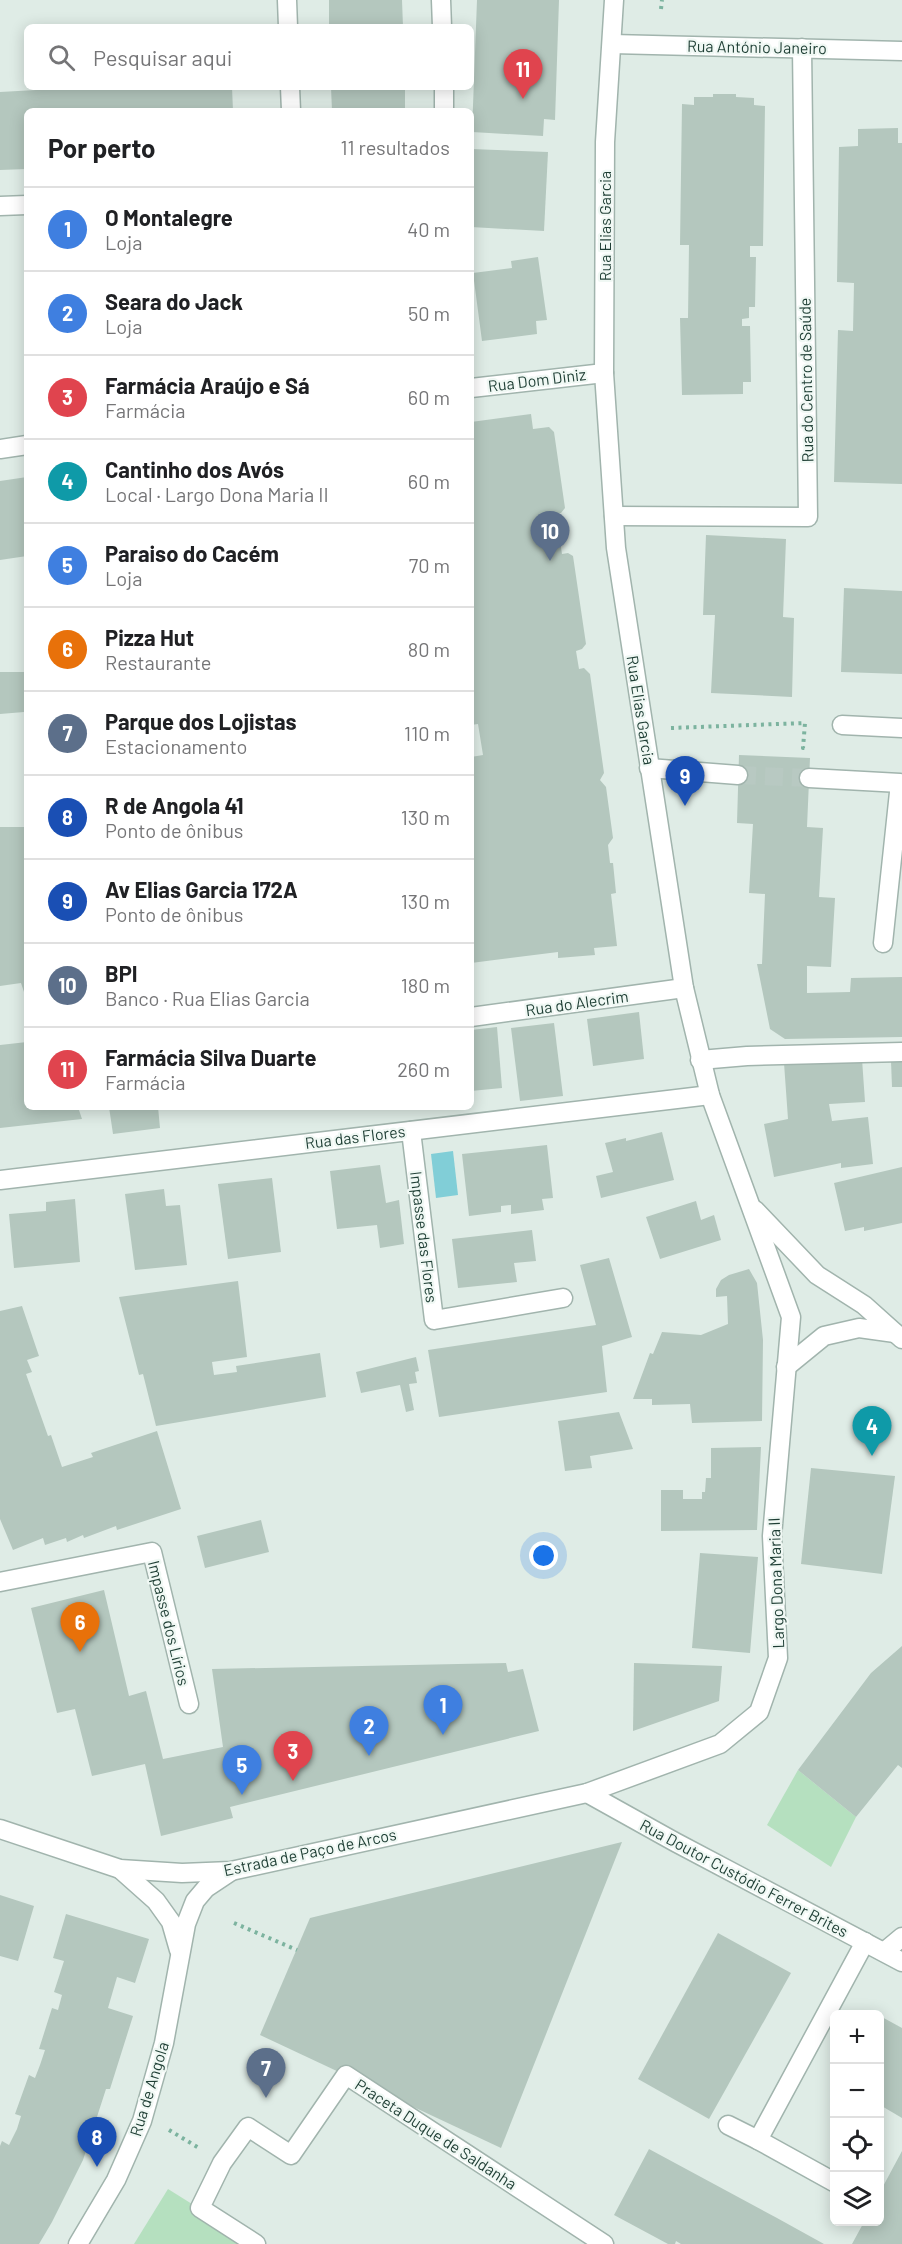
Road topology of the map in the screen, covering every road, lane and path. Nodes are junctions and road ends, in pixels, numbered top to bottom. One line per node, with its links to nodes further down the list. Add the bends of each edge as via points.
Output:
1 (287, 0): 6 (street)
2 (441, 0): 7 (street)
3 (614, 0): 8 (street, Rua Elias Garcia)
4 (662, 0): 5 (path)
5 (661, 9)
6 (288, 24)
7 (442, 24)
8 (612, 44): 9 (street, Rua António Janeiro); 17 (street, Rua Elias Garcia, via 605,142)
9 (802, 48): 10 (street, Rua António Janeiro); 21 (street, Rua do Centro de Saúde, via 808,517)
10 (902, 51)
11 (290, 90): 13 (street)
12 (444, 90): 14 (street)
13 (291, 108)
14 (444, 108)
15 (24, 205): 16 (street)
16 (0, 206)
17 (603, 373): 18 (street, Rua Dom Diniz); 21 (street, Rua Elias Garcia)
18 (474, 388)
19 (24, 446): 20 (street)
20 (0, 449)
21 (614, 516): 25 (street, Rua Elias Garcia)
22 (805, 723): 25 (path)
23 (842, 725): 24 (street)
24 (902, 728)
25 (644, 729): 26 (street, Rua Elias Garcia)
26 (649, 768): 27 (street); 30 (street, Rua Elias Garcia)
27 (738, 775)
28 (809, 778): 29 (street, via 900,783)
29 (883, 943)
30 (684, 988): 31 (street, Rua do Alecrim); 33 (street, Rua Elias Garcia)
31 (474, 1017)
32 (902, 1052): 33 (street)
33 (700, 1060): 34 (street, Rua Elias Garcia)
34 (710, 1095): 35 (street, Rua das Flores); 37 (street, Rua Elias Garcia)
35 (411, 1131): 36 (street, Rua das Flores); 38 (street, Impasse das Flores, via 434,1320)
36 (0, 1180)
37 (750, 1205): 39 (street, Rua Elias Garcia, via 817,1275 864,1305); 40 (street, Largo Dona Maria II, via 791,1317)
38 (563, 1298)
39 (898, 1336): 40 (street, via 859,1328 824,1336)
40 (786, 1367): 43 (street, Largo Dona Maria II, via 772,1536 778,1658 759,1712 720,1744)
41 (0, 1582): 42 (street, Impasse dos Lírios, via 152,1552)
42 (189, 1704)
43 (587, 1793): 46 (street, Estrada de Paço de Arcos); 49 (street, Rua Doutor Custódio Ferrer Brites)
44 (0, 1829): 45 (street, Estrada de Paço de Arcos)
45 (120, 1869): 46 (street, Estrada de Paço de Arcos); 52 (street, via 156,1901 171,1922)
46 (231, 1871): 52 (street, Rua de Angola, via 195,1901 186,1924)
47 (234, 1923): 50 (path)
48 (902, 1937): 51 (street)
49 (865, 1942): 51 (street, Rua Doutor Custódio Ferrer Brites); 55 (street)
50 (297, 1950)
51 (884, 1952): 53 (street, Rua Doutor Custódio Ferrer Brites)
52 (181, 1958): 57 (street, Rua de Angola, via 164,2043 142,2121 116,2180)
53 (902, 1962)
54 (728, 2125): 55 (street)
55 (758, 2140): 56 (street)
56 (830, 2180)
57 (78, 2244)
58 (256, 2244): 59 (street, Praceta Duque de Saldanha, via 200,2208 222,2163 248,2127 291,2154 346,2075)
59 (604, 2244)

